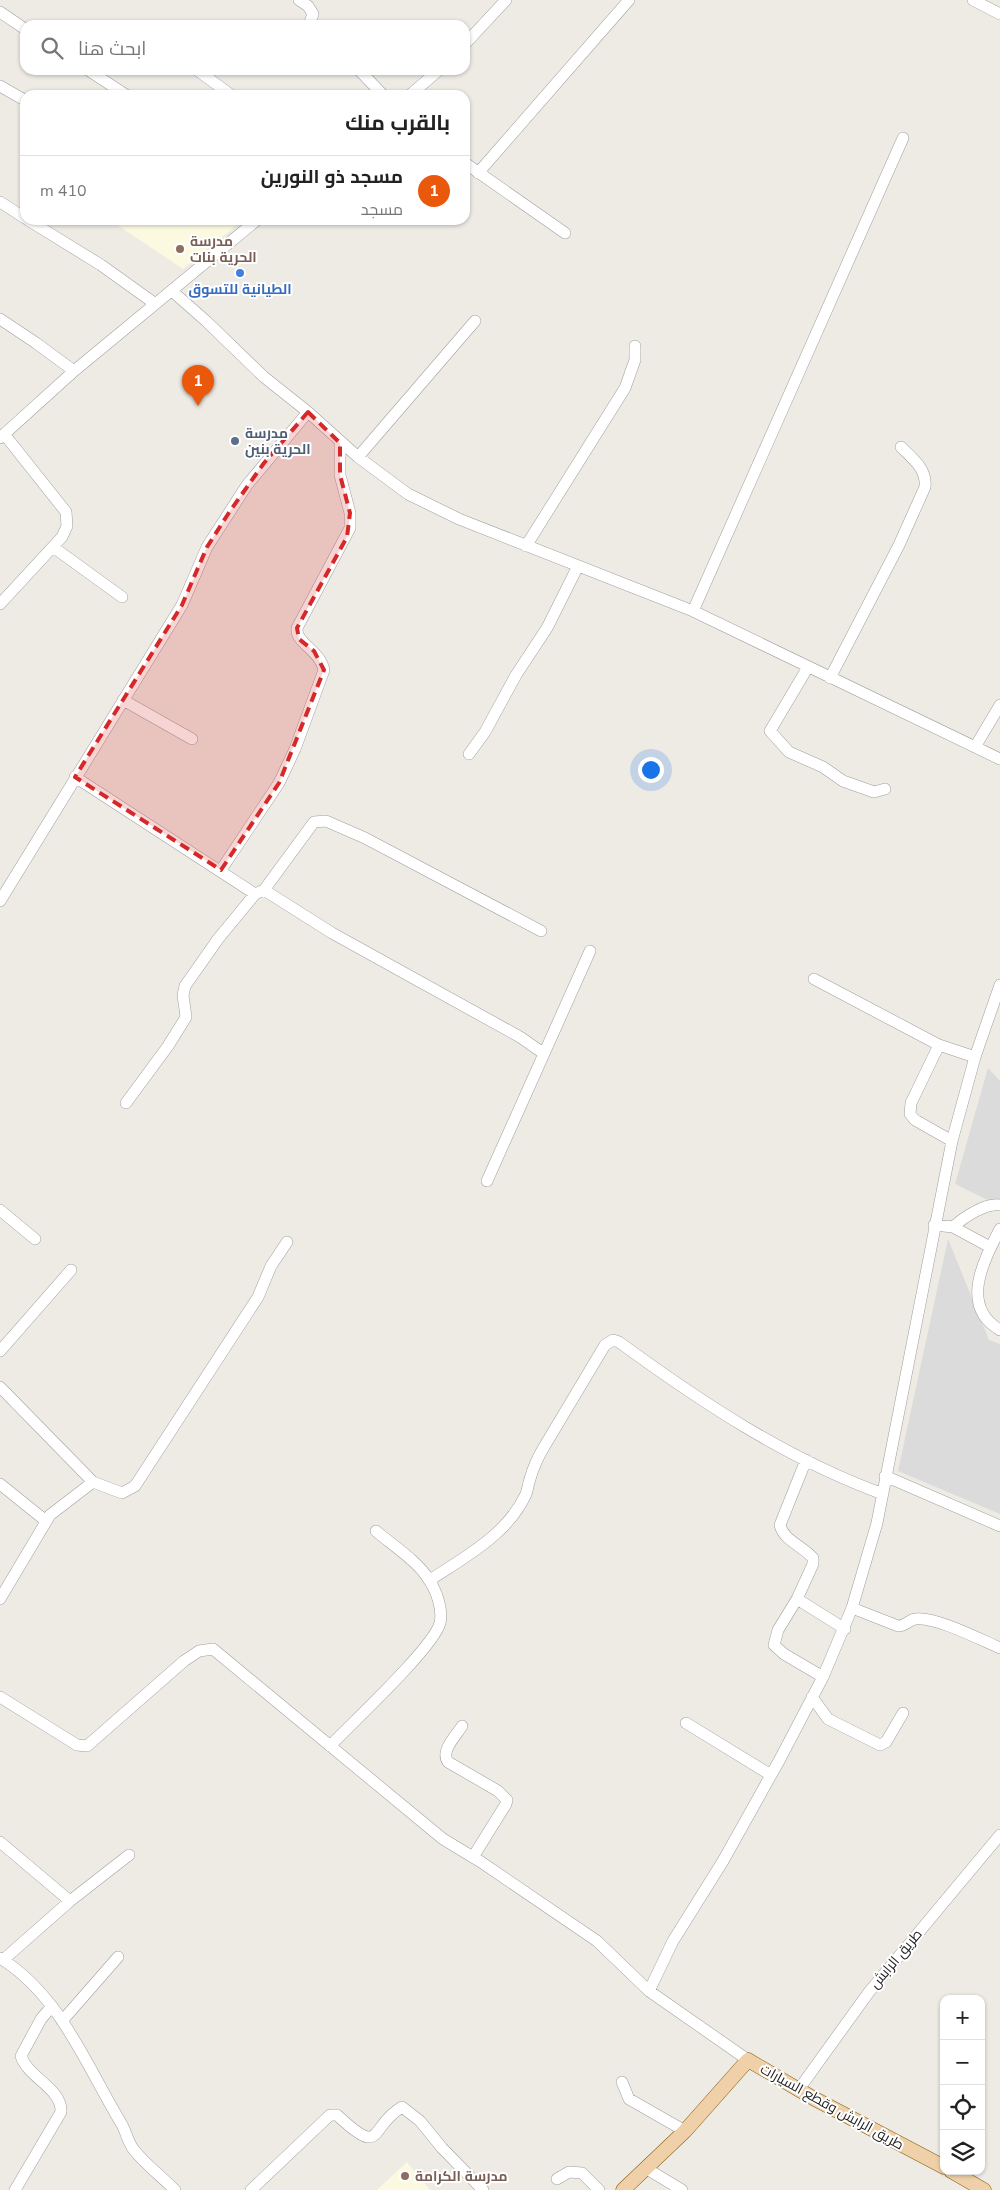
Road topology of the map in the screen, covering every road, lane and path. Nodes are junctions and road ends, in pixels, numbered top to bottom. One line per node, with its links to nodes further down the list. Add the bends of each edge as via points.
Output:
1 (299, 0): 7 (street, via 311,9)
2 (506, 0): 9 (street)
3 (629, 0): 22 (street)
4 (973, 0): 6 (street)
5 (0, 12): 8 (street)
6 (1000, 14)
7 (311, 20)
8 (20, 26)
9 (470, 39)
10 (99, 75): 15 (street)
11 (204, 75): 16 (street)
12 (364, 75): 17 (street)
13 (433, 75): 18 (street)
14 (0, 86): 19 (street)
15 (119, 90)
16 (224, 90)
17 (378, 90)
18 (416, 90)
19 (20, 97)
20 (903, 138): 44 (street)
21 (470, 167): 22 (street)
22 (478, 173): 27 (street)
23 (0, 202): 24 (street)
24 (20, 215)
25 (36, 225): 29 (street)
26 (251, 225): 28 (street)
27 (564, 234)
28 (172, 291): 29 (street); 34 (street, via 264,377)
29 (154, 303): 33 (street)
30 (0, 319): 33 (street)
31 (475, 321): 38 (street)
32 (635, 346): 39 (street, via 635,360 625,388)
33 (74, 371): 35 (street)
34 (308, 412): 36 (street); 47 (street, via 264,463 225,518 207,547 182,604)
35 (2, 436): 40 (street, via 66,512 62,538)
36 (340, 443): 38 (street); 55 (street, via 340,475 350,513 350,528 296,634 314,651 324,670 279,783)
37 (901, 446): 46 (street, via 922,470 926,478 925,487 900,545)
38 (358, 457): 39 (street, via 382,477 429,505)
39 (526, 546): 41 (street)
40 (53, 547): 42 (street); 43 (street)
41 (578, 566): 44 (street); 51 (street, via 547,628)
42 (122, 597)
43 (0, 604)
44 (693, 612): 45 (street)
45 (808, 667): 46 (street); 54 (street, via 770,732 789,752 823,767 843,781 874,792)
46 (830, 678): 50 (street)
47 (123, 700): 49 (street); 53 (street)
48 (1000, 705): 50 (street)
49 (192, 739)
50 (975, 747): 52 (street)
51 (469, 754)
52 (1000, 759)
53 (75, 778): 55 (street); 57 (street)
54 (885, 789)
55 (221, 870): 56 (street)
56 (259, 892): 58 (street, via 314,822 326,821 365,838); 63 (street, via 495,1022); 65 (street, via 218,938 185,986 186,1017)
57 (0, 901)
58 (542, 932)
59 (590, 951): 63 (street)
60 (814, 979): 62 (street)
61 (1000, 985): 64 (street)
62 (939, 1045): 64 (street); 66 (street, via 911,1104 910,1114)
63 (543, 1053): 67 (street)
64 (975, 1057): 66 (street)
65 (126, 1103)
66 (952, 1141): 70 (street)
67 (487, 1181)
68 (1000, 1205): 71 (street, via 990,1205)
69 (0, 1210): 73 (street)
70 (934, 1226): 71 (street); 81 (street)
71 (953, 1227): 75 (street)
72 (1000, 1229): 75 (street)
73 (35, 1239)
74 (288, 1242): 82 (street, via 271,1266 258,1297 135,1486 122,1493)
75 (990, 1247): 77 (street, via 980,1268 978,1296 982,1310)
76 (71, 1270): 78 (street)
77 (1000, 1330)
78 (0, 1351)
79 (0, 1387): 82 (street)
80 (806, 1460): 84 (street); 88 (street, via 713,1407 613,1340 605,1345 544,1447 518,1508 504,1526 481,1546); 90 (street, via 780,1525 784,1535 813,1558)
81 (885, 1476): 84 (street); 86 (street)
82 (93, 1482): 85 (street, via 56,1509)
83 (0, 1484): 85 (street)
84 (882, 1494): 91 (street, via 877,1523)
85 (46, 1521): 89 (street)
86 (1000, 1526)
87 (376, 1531): 88 (street)
88 (430, 1580): 100 (street, via 441,1614 433,1636)
89 (0, 1599)
90 (797, 1599): 92 (street); 94 (street, via 778,1630 774,1646)
91 (852, 1608): 92 (street); 93 (street, via 898,1626 916,1619 939,1624)
92 (844, 1629): 94 (street)
93 (1000, 1648)
94 (823, 1677): 96 (street)
95 (0, 1698): 100 (street, via 77,1745 87,1746 184,1660 209,1648)
96 (812, 1698): 97 (street, via 828,1719 880,1745 886,1742); 101 (street)
97 (903, 1713)
98 (686, 1723): 101 (street)
99 (462, 1726): 105 (street, via 445,1752 445,1758 507,1800)
100 (330, 1746): 105 (street, via 443,1839)
101 (771, 1775): 109 (street, via 673,1941)
102 (1000, 1835): 114 (street, طريق الرابش, via 869,1992)
103 (0, 1842): 106 (street)
104 (129, 1855): 106 (street)
105 (473, 1858): 109 (street, via 597,1942)
106 (70, 1901): 108 (street)
107 (118, 1958): 111 (street)
108 (2, 1959): 110 (street, via 33,1984)
109 (649, 1991): 112 (street)
110 (52, 2006): 111 (street); 120 (street, via 21,2056 59,2100 61,2112)
111 (62, 2021): 121 (street, via 133,2149)
112 (748, 2060): 114 (main road, طريق الرابش وقطع السيارات); 115 (main road, طريق الرابش وقطع السيارات)
113 (622, 2082): 115 (street, via 629,2099)
114 (799, 2089): 116 (main road, طريق الرابش وقطع السيارات)
115 (685, 2131): 117 (main road, طريق الرابش وقطع السيارات)
116 (940, 2165)
117 (647, 2169): 125 (main road, طريق الرابش وقطع السيارات); 126 (street)
118 (958, 2175): 127 (main road)
119 (557, 2178): 124 (street, via 569,2172 582,2173)
120 (15, 2190)
121 (175, 2190)
122 (251, 2190): 123 (street, via 330,2115 337,2114 357,2134 366,2137 374,2136 402,2107)
123 (483, 2190)
124 (599, 2190)
125 (623, 2190)
126 (682, 2190)
127 (984, 2190)

